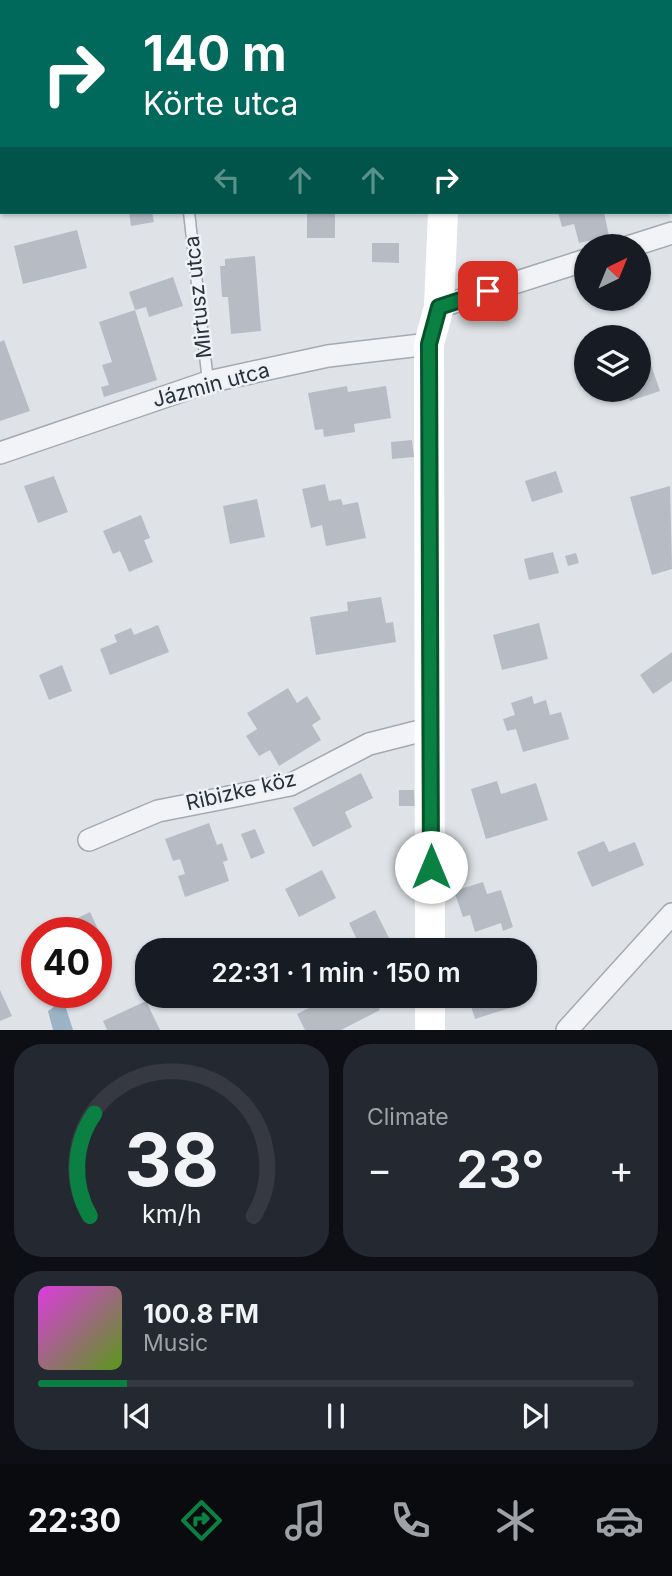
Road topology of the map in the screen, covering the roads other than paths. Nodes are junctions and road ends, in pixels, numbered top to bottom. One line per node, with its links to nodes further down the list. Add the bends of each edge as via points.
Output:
1 (189, 214): 8 (lane, Mirtusz utca)
2 (443, 214): 6 (street)
3 (672, 233): 4 (street)
4 (651, 240)
5 (574, 264): 6 (street)
6 (439, 307): 7 (street)
7 (429, 344): 8 (street, Jázmin utca, via 328,356); 10 (street)
8 (208, 382): 9 (street, Jázmin utca)
9 (0, 453)
10 (432, 728): 11 (street, Ribizke köz, via 369,744 290,785 158,811); 13 (street)
11 (89, 840)
12 (672, 914): 16 (street)
13 (430, 938)
14 (430, 1008): 15 (street)
15 (430, 1030)
16 (567, 1030)

